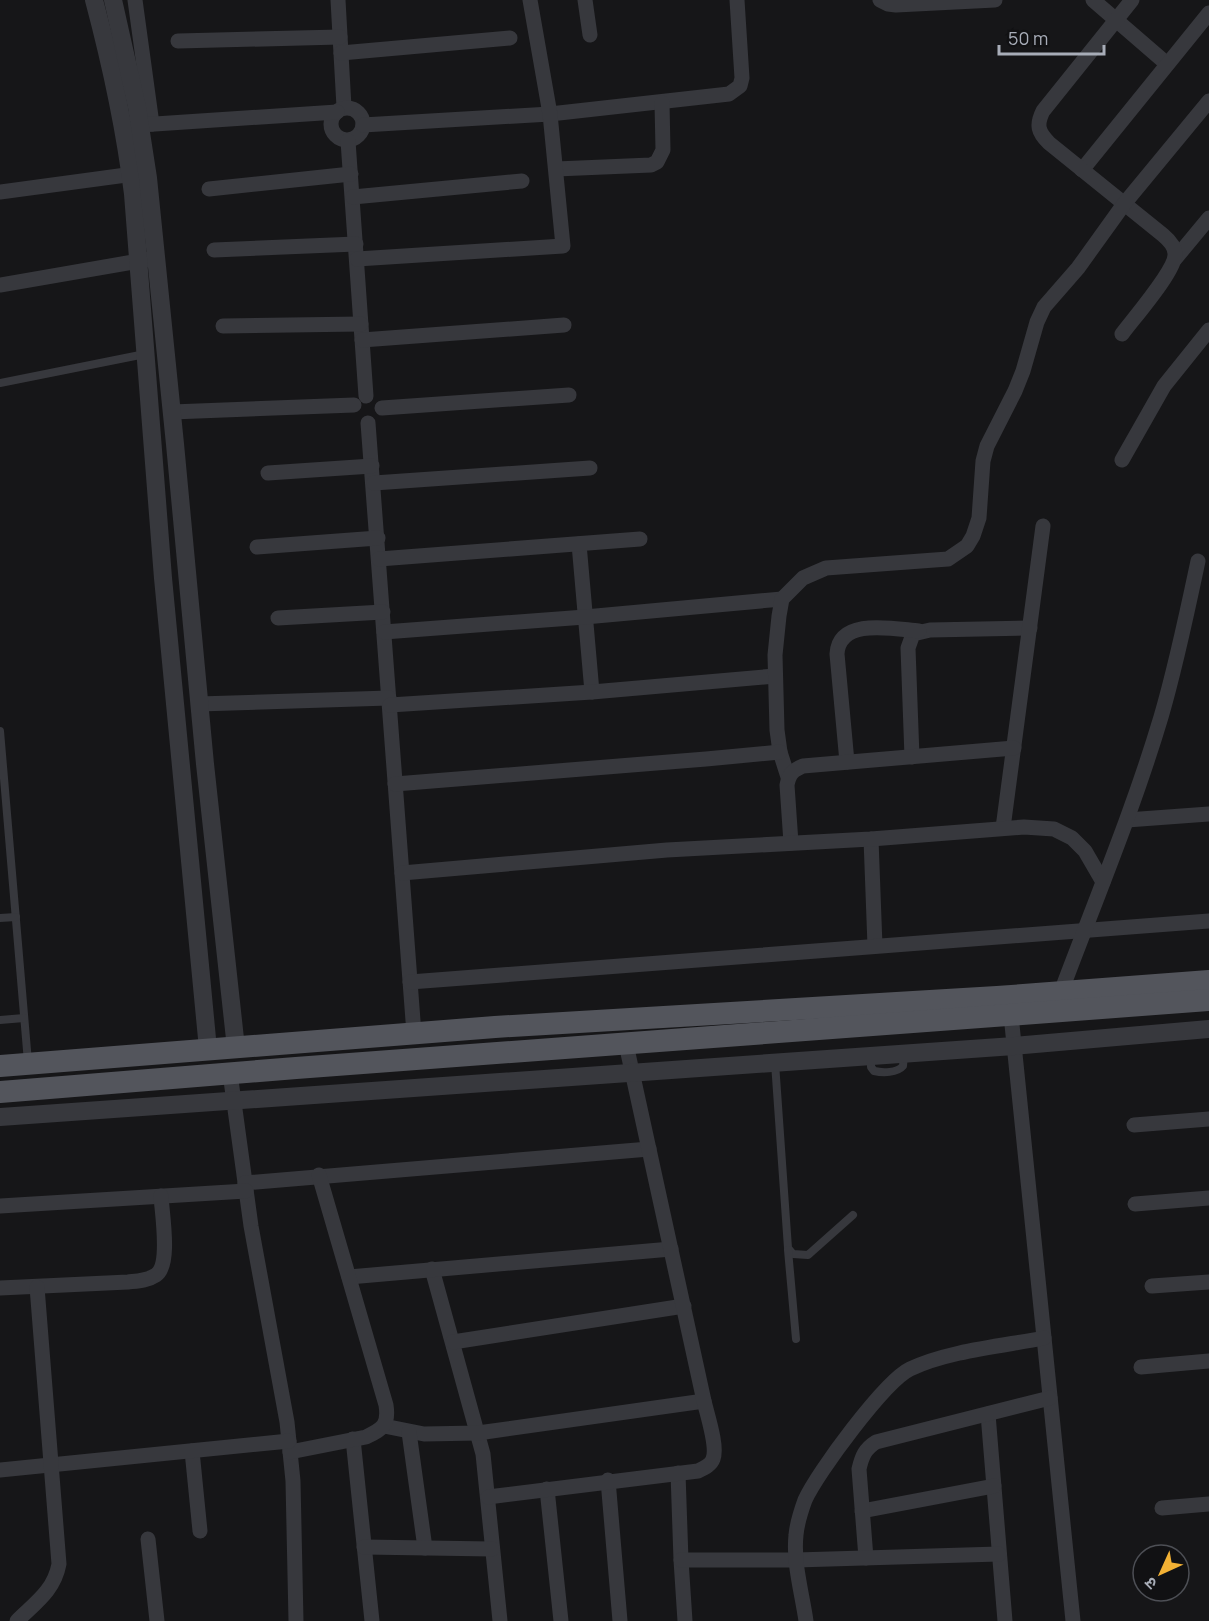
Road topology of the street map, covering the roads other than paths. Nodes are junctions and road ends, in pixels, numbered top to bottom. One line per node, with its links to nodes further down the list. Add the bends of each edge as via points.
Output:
1 (94, 0): 29 (street)
2 (113, 0): 25 (street)
3 (135, 0): 25 (street)
4 (338, 0): 15 (street)
5 (530, 0): 23 (street)
6 (585, 0): 14 (street)
7 (737, 0): 21 (street, via 740,86 729,94)
8 (880, 0): 9 (street, via 896,5)
9 (995, 0)
10 (1093, 0): 13 (street)
11 (1131, 0): 13 (street)
12 (1209, 13): 19 (street)
13 (1115, 19): 19 (street); 28 (street, via 1038,121 1043,137)
14 (590, 35)
15 (340, 37): 17 (street); 18 (street)
16 (510, 38): 18 (street)
17 (178, 41)
18 (341, 53): 22 (street)
19 (1167, 64): 28 (street)
20 (1209, 100): 35 (street)
21 (662, 103): 23 (street); 27 (street, via 663,150 657,162)
22 (340, 110): 24 (street, via 355,110); 25 (street); 26 (street, via 332,119 332,129)
23 (550, 114): 24 (street); 27 (street)
24 (363, 124): 26 (street, via 358,136)
25 (146, 125): 29 (street)
26 (348, 141): 30 (street)
27 (555, 169): 38 (street, via 563,246)
28 (1082, 170): 35 (street)
29 (139, 174): 33 (street); 40 (street)
30 (351, 174): 32 (street); 34 (street)
31 (522, 181): 34 (street)
32 (209, 189)
33 (0, 192)
34 (353, 197): 38 (street)
35 (1124, 204): 39 (street, via 1171,243); 67 (street, via 1044,307 1037,322 1016,391 987,446 979,518 967,546 948,559 820,570 802,578)
36 (1209, 218): 39 (street)
37 (214, 250): 38 (street)
38 (356, 251): 45 (street)
39 (1175, 259): 46 (street)
40 (148, 260): 41 (street); 48 (street); 53 (street)
41 (0, 285)
42 (564, 325): 45 (street)
43 (223, 326): 45 (street)
44 (1209, 330): 47 (street)
45 (362, 332): 51 (street)
46 (1122, 334)
47 (1204, 346): 55 (street, via 1164,386)
48 (146, 354): 49 (lane); 108 (street, via 163,578)
49 (0, 383)
50 (569, 394): 52 (street)
51 (360, 400): 52 (street, via 377,398); 53 (street); 54 (street, via 353,411 362,423)
52 (382, 408): 54 (street, via 378,418)
53 (172, 412): 77 (street)
54 (368, 423): 56 (street)
55 (1122, 460)
56 (372, 466): 58 (street); 59 (street)
57 (590, 468): 59 (street)
58 (268, 473)
59 (374, 483): 61 (street)
60 (1043, 526): 71 (street)
61 (378, 538): 64 (street); 65 (street)
62 (640, 539): 63 (street)
63 (579, 544): 65 (street); 70 (street)
64 (257, 547)
65 (379, 559): 68 (street)
66 (1198, 561): 86 (street, via 1161,718)
67 (782, 599): 70 (street); 74 (street)
68 (383, 612): 69 (street); 73 (street)
69 (278, 618)
70 (585, 618): 73 (street); 75 (street)
71 (1030, 628): 72 (street); 79 (street)
72 (919, 631): 81 (street, via 913,634 908,648); 82 (street, via 866,628 846,634 838,642)
73 (384, 632): 76 (street)
74 (776, 676): 75 (street); 80 (street)
75 (592, 692): 76 (street)
76 (389, 701): 77 (street); 84 (street)
77 (199, 704): 108 (street)
78 (0, 731): 92 (lane)
79 (1014, 748): 81 (street); 87 (street)
80 (780, 752): 83 (street); 84 (street)
81 (912, 757): 82 (street)
82 (847, 762): 83 (street, via 803,766)
83 (788, 777): 89 (street)
84 (396, 784): 90 (street)
85 (1209, 814): 86 (street)
86 (1127, 820): 91 (street)
87 (1003, 828): 88 (street); 91 (street, via 1054,829 1072,838 1085,851)
88 (871, 839): 89 (street); 96 (street)
89 (791, 843): 90 (street)
90 (402, 873): 98 (street)
91 (1102, 882): 95 (street)
92 (16, 917): 93 (lane); 102 (lane)
93 (0, 918)
94 (1209, 921): 95 (street)
95 (1084, 930): 96 (street); 99 (street)
96 (875, 946): 98 (street)
97 (1209, 981): 99 (main road)
98 (410, 982): 105 (street)
99 (1060, 992): 105 (main road)
100 (1209, 1000): 101 (main road)
101 (1011, 1015): 106 (main road); 107 (street)
102 (24, 1018): 103 (lane); 110 (lane)
103 (0, 1020)
104 (1209, 1029): 107 (street)
105 (414, 1034): 108 (main road)
106 (626, 1044): 112 (street); 113 (main road)
107 (1014, 1046): 109 (street); 136 (street)
108 (222, 1048): 110 (main road); 113 (main road)
109 (775, 1061): 112 (street); 127 (lane)
110 (28, 1064): 111 (main road)
111 (0, 1066)
112 (632, 1072): 115 (street); 119 (street)
113 (226, 1074): 114 (main road); 115 (street)
114 (0, 1092)
115 (234, 1102): 116 (street); 121 (street)
116 (0, 1117)
117 (1209, 1119): 118 (street)
118 (1134, 1125)
119 (649, 1149): 120 (street); 128 (street)
120 (319, 1176): 121 (street); 130 (street)
121 (245, 1187): 122 (street); 148 (street)
122 (161, 1196): 125 (street); 133 (street, via 164,1255 157,1274 147,1280)
123 (1209, 1198): 124 (street)
124 (1135, 1204)
125 (0, 1206)
126 (853, 1215): 127 (lane, via 808,1255 793,1254)
127 (788, 1248): 137 (lane)
128 (671, 1249): 129 (street); 135 (street)
129 (432, 1269): 130 (street); 138 (street)
130 (349, 1277): 144 (street, via 386,1406 388,1417)
131 (1209, 1282): 132 (street)
132 (1152, 1286)
133 (37, 1287): 134 (street); 150 (street)
134 (0, 1288)
135 (684, 1306): 138 (street); 142 (street)
136 (1044, 1338): 141 (street); 168 (street, via 943,1358 908,1370 893,1381 843,1443 806,1498 799,1517)
137 (796, 1339)
138 (453, 1342): 146 (street)
139 (1209, 1361): 140 (street)
140 (1141, 1367)
141 (1050, 1398): 143 (street); 179 (street)
142 (704, 1401): 146 (street); 152 (street, via 713,1458 698,1471)
143 (988, 1414): 154 (street); 159 (street, via 876,1442 867,1448 859,1469)
144 (384, 1426): 145 (street); 147 (street)
145 (409, 1432): 146 (street); 163 (street)
146 (478, 1433): 156 (street)
147 (353, 1439): 148 (street); 162 (street)
148 (290, 1446): 149 (street); 171 (street)
149 (192, 1451): 150 (street); 160 (street)
150 (51, 1465): 151 (street); 169 (street, via 57,1578)
151 (0, 1470)
152 (678, 1473): 153 (street); 167 (street)
153 (608, 1480): 155 (street); 175 (street)
154 (994, 1486): 159 (street); 165 (street)
155 (547, 1489): 156 (street); 174 (street)
156 (488, 1497): 164 (street)
157 (1209, 1504): 158 (street)
158 (1162, 1508)
159 (862, 1511): 166 (street)
160 (200, 1531)
161 (148, 1539): 170 (street)
162 (364, 1547): 163 (street); 172 (street)
163 (425, 1548): 164 (street)
164 (492, 1549): 173 (street)
165 (999, 1554): 166 (street); 178 (street)
166 (866, 1558): 168 (street)
167 (681, 1560): 168 (street); 176 (street)
168 (796, 1560): 177 (street)
169 (17, 1621)
170 (157, 1621)
171 (296, 1621)
172 (372, 1621)
173 (500, 1621)
174 (561, 1621)
175 (620, 1621)
176 (685, 1621)
177 (806, 1621)
178 (1005, 1621)
179 (1073, 1621)

